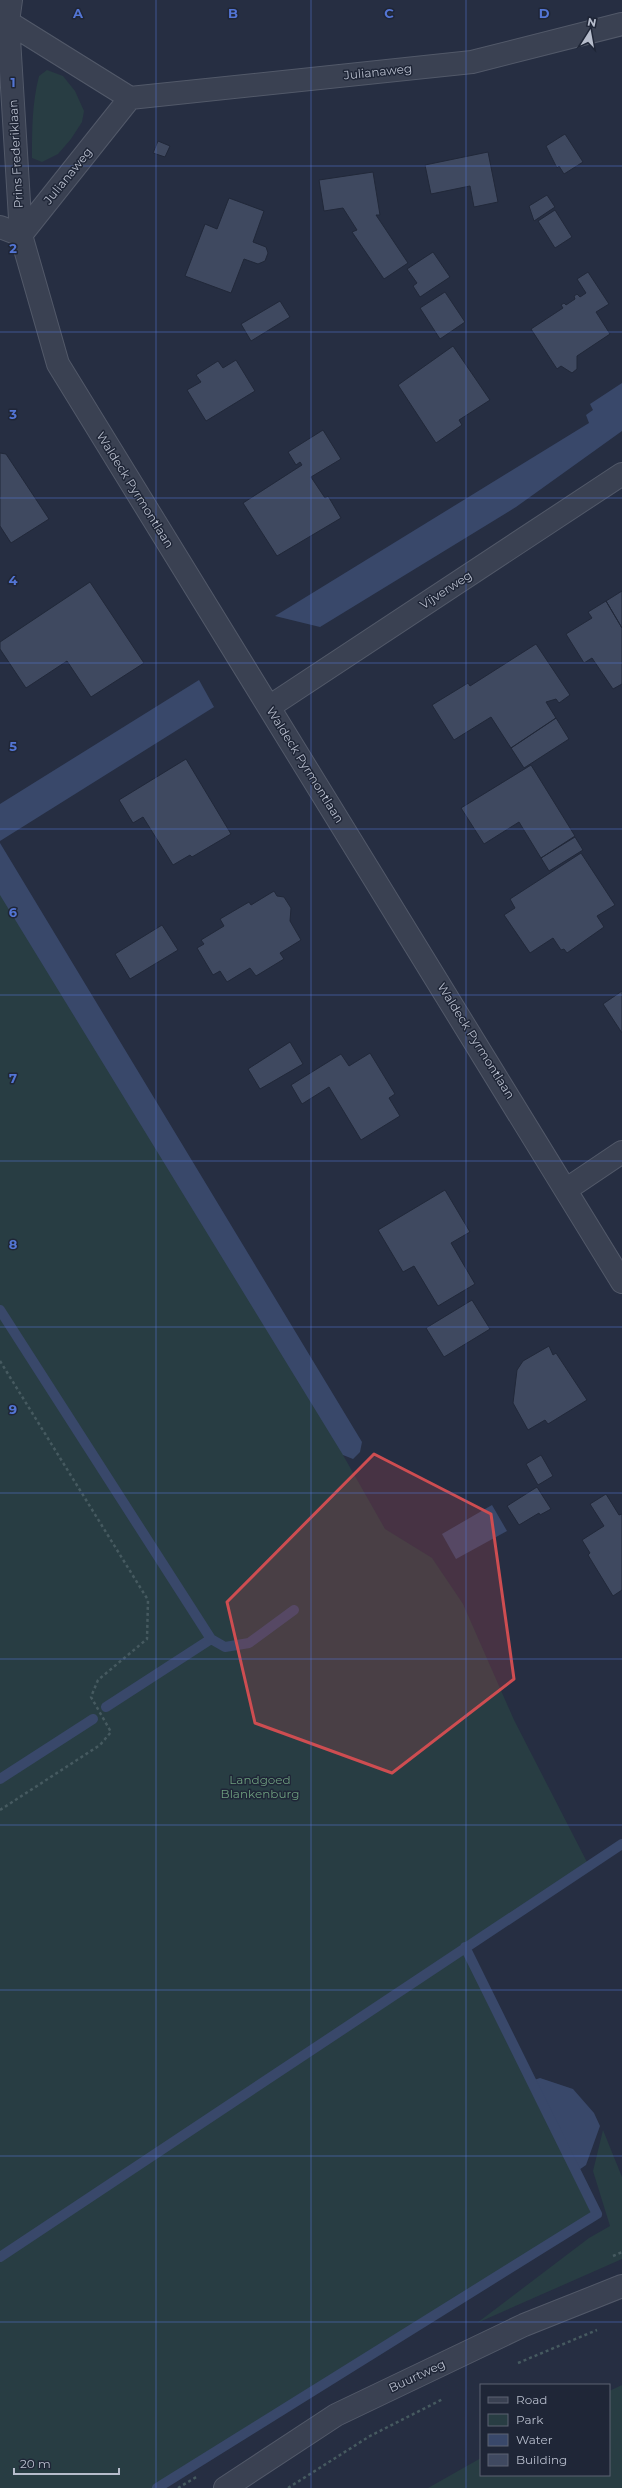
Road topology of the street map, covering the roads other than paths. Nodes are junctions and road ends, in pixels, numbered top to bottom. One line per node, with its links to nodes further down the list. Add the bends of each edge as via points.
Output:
1 (2, 0): 3 (street)
2 (11, 0): 3 (street, Prins Frederiklaan)
3 (4, 12): 5 (street); 7 (street, Prins Frederiklaan)
4 (622, 24): 5 (street, Julianaweg, via 472,62)
5 (130, 98): 7 (street, Julianaweg)
6 (0, 227): 7 (street)
7 (20, 235): 9 (street, Waldeck Pyrmontlaan, via 58,364)
8 (622, 474): 9 (street, Vijverweg)
9 (269, 707): 11 (street, Waldeck Pyrmontlaan)
10 (622, 1152): 11 (street)
11 (567, 1189): 12 (street, Waldeck Pyrmontlaan)
12 (622, 1282)
13 (622, 2286): 14 (street, Buurtweg, via 524,2326 336,2415)
14 (225, 2488)

